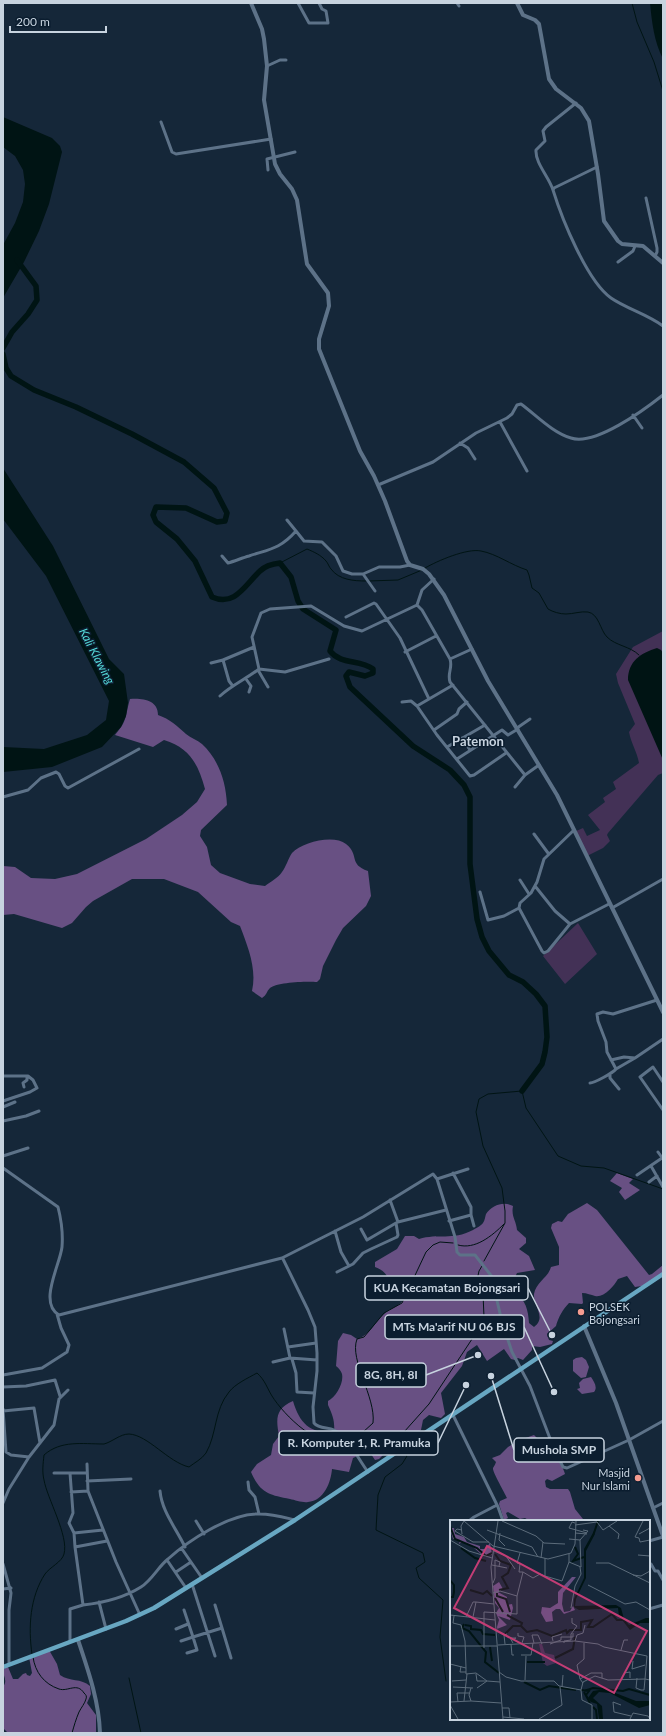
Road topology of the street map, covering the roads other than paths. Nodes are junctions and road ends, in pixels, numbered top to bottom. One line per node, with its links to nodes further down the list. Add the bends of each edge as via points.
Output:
1 (298, 3): 2 (street, via 311,23 328,23 326,11)
2 (319, 3)
3 (517, 3): 7 (street, via 523,15 536,20 539,24 549,79 556,89)
4 (253, 4): 6 (street, via 262,29)
5 (286, 60): 6 (street)
6 (267, 66): 9 (street, via 264,94)
7 (576, 103): 12 (street, via 589,121); 14 (street, via 543,131 545,142 536,150 538,160 551,181)
8 (161, 122): 9 (street, via 172,152 176,154)
9 (271, 139): 11 (street)
10 (295, 152): 11 (street)
11 (273, 157): 13 (street, via 266,160); 28 (street, via 277,170 297,200 306,264 328,293 329,306 318,342 321,357 360,451)
12 (597, 167): 14 (street, via 558,185); 16 (street, via 604,221 618,241)
13 (268, 170)
14 (553, 190): 20 (street, via 559,211 576,247 601,289 615,301)
15 (646, 198): 17 (street, via 657,251)
16 (635, 246): 17 (street, via 643,246); 18 (street, via 633,251)
17 (655, 256): 19 (street)
18 (618, 262)
19 (663, 263)
20 (663, 326)
21 (663, 395): 22 (street)
22 (633, 415): 23 (street, via 610,430 585,440 572,439 558,432 521,404 516,405 512,414); 24 (street)
23 (500, 422): 25 (street); 27 (street)
24 (642, 428)
25 (460, 443): 26 (street, via 468,448); 28 (street, via 427,465)
26 (475, 459)
27 (527, 471)
28 (378, 485): 32 (street)
29 (287, 520): 30 (street)
30 (296, 531): 31 (street, via 285,542 270,551 228,564); 33 (street, via 304,541 322,542 336,556 345,572)
31 (222, 556)
32 (410, 565): 33 (street, via 379,567); 34 (street, via 426,571)
33 (362, 574): 35 (street)
34 (434, 579): 36 (street, via 422,590); 41 (street)
35 (375, 591)
36 (417, 605): 38 (street); 39 (street)
37 (346, 617): 38 (street, via 375,603)
38 (387, 619): 40 (street, via 360,631 334,621 311,606 270,609 262,614 252,635); 42 (street, via 400,638)
39 (436, 636): 42 (street); 44 (street)
40 (254, 648): 45 (street); 47 (street)
41 (472, 649): 44 (street); 60 (street)
42 (405, 652): 54 (street)
43 (329, 659): 47 (street, via 285,672)
44 (450, 659): 50 (street, via 452,665 448,675)
45 (222, 660): 46 (street); 49 (street)
46 (212, 663)
47 (259, 670): 48 (street); 51 (street)
48 (246, 679): 49 (street); 52 (street, via 251,686)
49 (232, 685): 53 (street)
50 (453, 685): 54 (street); 56 (street)
51 (268, 687)
52 (249, 692)
53 (220, 696)
54 (429, 699): 57 (street)
55 (402, 702): 57 (street, via 411,701)
56 (467, 702): 59 (street); 61 (street, via 459,708 457,714)
57 (417, 706): 61 (street)
58 (530, 719): 60 (street)
59 (485, 725): 62 (street); 63 (street)
60 (517, 728): 62 (street, via 508,736 502,730); 69 (street)
61 (434, 730): 64 (street)
62 (494, 736): 66 (street); 67 (street)
63 (462, 738): 64 (street); 66 (street)
64 (447, 747): 68 (street)
65 (138, 749): 72 (street, via 68,788 56,772 42,778 28,790)
66 (470, 750): 68 (street)
67 (506, 753): 68 (street, via 472,776); 70 (street)
68 (456, 759)
69 (539, 764): 70 (street); 73 (street)
70 (525, 775): 71 (street)
71 (515, 787)
72 (3, 797)
73 (574, 830): 75 (street); 81 (street)
74 (534, 834): 75 (street)
75 (548, 853): 78 (street)
76 (663, 879): 81 (street)
77 (520, 880): 80 (street)
78 (535, 886): 80 (street); 83 (street)
79 (480, 892): 82 (street, via 488,920 504,916)
80 (529, 894): 82 (street, via 520,903)
81 (610, 906): 83 (street); 84 (street)
82 (519, 908): 83 (street, via 544,953)
83 (570, 924)
84 (657, 1000): 85 (street); 88 (street, via 613,1014 597,1014)
85 (663, 1012)
86 (663, 1039): 87 (street)
87 (635, 1058): 88 (street); 89 (street)
88 (611, 1060): 89 (street)
89 (616, 1069): 90 (street)
90 (610, 1075): 94 (street); 96 (street)
91 (3, 1076): 92 (street)
92 (27, 1076): 95 (street, via 23,1083); 97 (street, via 33,1080 36,1090)
93 (663, 1082): 100 (street, via 653,1067 640,1077)
94 (590, 1083)
95 (24, 1087)
96 (619, 1090)
97 (3, 1101)
98 (15, 1102): 99 (street)
99 (3, 1107)
100 (663, 1110)
101 (39, 1111): 102 (street)
102 (3, 1121)
103 (28, 1148): 105 (street)
104 (658, 1152): 106 (street)
105 (3, 1156)
106 (662, 1159): 107 (street)
107 (651, 1166): 111 (street); 112 (street)
108 (3, 1168): 128 (street, via 58,1207 62,1246 50,1297)
109 (468, 1168): 110 (street)
110 (453, 1173): 113 (street); 118 (street, via 471,1206)
111 (637, 1175)
112 (657, 1176): 114 (street); 115 (street)
113 (437, 1179): 116 (street, via 431,1174); 117 (street)
114 (649, 1182)
115 (663, 1187)
116 (390, 1200): 119 (street); 123 (street)
117 (446, 1210): 119 (street); 120 (street)
118 (471, 1215): 120 (street); 121 (street)
119 (397, 1222): 122 (street, via 366,1240); 125 (street, via 397,1237 363,1254)
120 (449, 1222): 136 (street, via 458,1254 475,1255 493,1278 502,1322 512,1352)
121 (474, 1226)
122 (361, 1229)
123 (334, 1231): 124 (street); 125 (street)
124 (282, 1258): 128 (street, via 114,1302); 131 (street, via 312,1317)
125 (349, 1266): 126 (street)
126 (337, 1272)
127 (663, 1274): 129 (main road)
128 (57, 1314): 137 (street, via 69,1345 66,1352 42,1368)
129 (584, 1326): 136 (main road); 145 (street)
130 (284, 1329): 132 (street)
131 (316, 1343): 132 (street); 134 (street)
132 (288, 1347): 133 (street)
133 (291, 1359): 134 (street); 135 (street); 140 (street, via 296,1373 297,1392)
134 (317, 1360): 140 (street)
135 (273, 1362)
136 (522, 1369): 143 (main road); 145 (street, via 564,1468)
137 (3, 1376)
138 (3, 1387): 141 (street, via 55,1380)
139 (68, 1390): 141 (street)
140 (314, 1393): 149 (street, via 314,1424 334,1430 348,1444)
141 (60, 1396): 146 (street, via 54,1425)
142 (3, 1410): 146 (street, via 33,1407); 147 (street, via 6,1452)
143 (453, 1415): 149 (main road); 161 (street)
144 (663, 1421): 145 (street)
145 (629, 1440): 162 (street)
146 (40, 1443): 147 (street)
147 (29, 1457): 159 (street)
148 (87, 1464): 152 (street)
149 (368, 1472): 164 (main road)
150 (54, 1473): 151 (street)
151 (70, 1473): 152 (street); 158 (street)
152 (86, 1473): 154 (street)
153 (131, 1479): 154 (street)
154 (87, 1481): 156 (street)
155 (248, 1482): 163 (street)
156 (88, 1491): 158 (street); 168 (street)
157 (160, 1491): 175 (street, via 166,1513)
158 (71, 1492): 169 (street, via 73,1513 69,1523)
159 (3, 1503)
160 (663, 1503): 162 (street)
161 (497, 1505): 165 (street); 166 (street)
162 (653, 1508): 171 (street)
163 (259, 1514): 164 (street); 170 (street, via 226,1522)
164 (295, 1520): 181 (main road)
165 (470, 1520)
166 (502, 1520)
167 (196, 1521): 170 (street)
168 (103, 1530): 169 (street); 172 (street)
169 (74, 1533): 174 (street)
170 (204, 1534): 175 (street)
171 (663, 1536): 173 (street)
172 (107, 1541): 174 (street); 187 (street)
173 (650, 1541)
174 (75, 1547): 189 (street)
175 (183, 1548): 176 (street); 177 (street)
176 (167, 1560): 180 (street); 187 (street, via 148,1581)
177 (191, 1562): 180 (street); 181 (street)
178 (650, 1564): 182 (street)
179 (3, 1566): 184 (street)
180 (176, 1572): 185 (street)
181 (202, 1578): 183 (main road)
182 (663, 1580)
183 (192, 1584): 185 (main road); 199 (street)
184 (11, 1588): 186 (street); 207 (street)
185 (186, 1588): 194 (main road)
186 (3, 1590)
187 (129, 1593): 188 (street); 194 (street)
188 (99, 1602): 189 (street); 197 (street)
189 (83, 1605): 203 (street, via 70,1609)
190 (215, 1605): 196 (street)
191 (663, 1605): 192 (street)
192 (650, 1609)
193 (184, 1610): 195 (street)
194 (140, 1615): 197 (main road)
195 (188, 1624): 198 (street); 200 (street)
196 (222, 1628): 199 (street); 206 (street)
197 (106, 1629): 201 (main road)
198 (176, 1629)
199 (208, 1632): 200 (street); 205 (street)
200 (193, 1637): 202 (street); 204 (street, via 197,1650)
201 (78, 1640): 203 (main road); 209 (street, via 92,1683)
202 (181, 1641)
203 (70, 1642): 207 (main road)
204 (187, 1654)
205 (215, 1656)
206 (231, 1658)
207 (9, 1664): 208 (main road)
208 (3, 1666)
209 (100, 1733)

